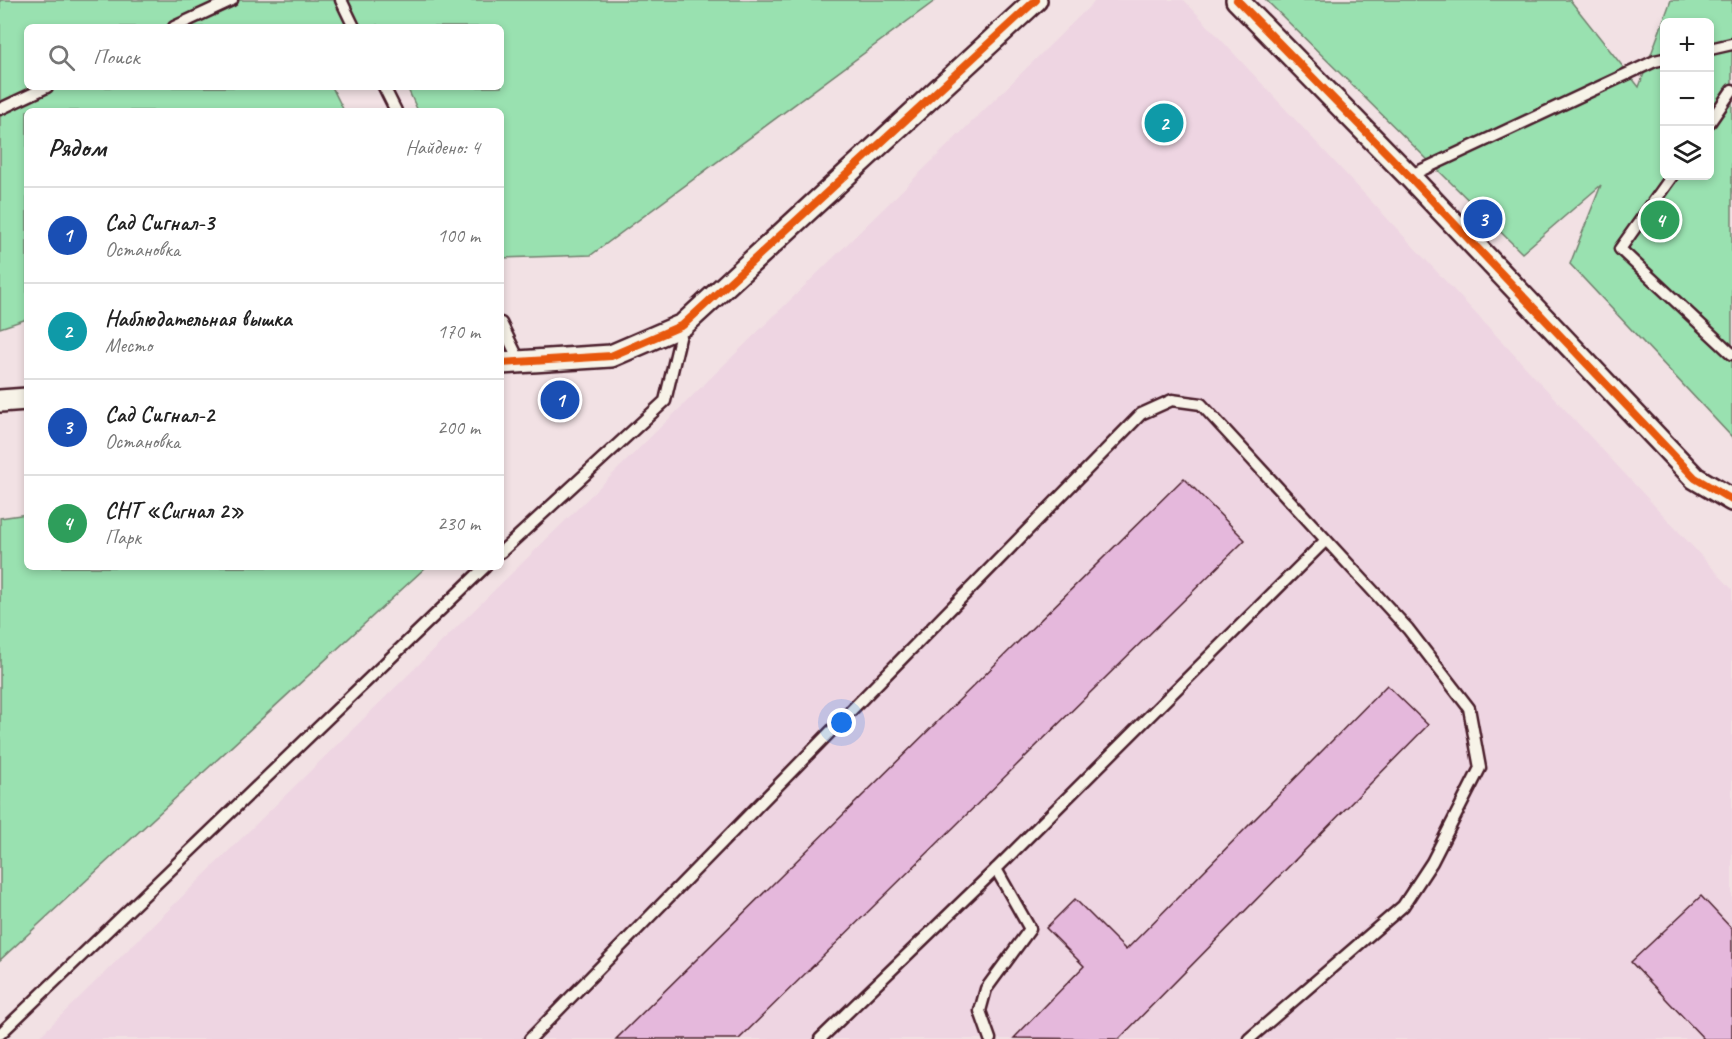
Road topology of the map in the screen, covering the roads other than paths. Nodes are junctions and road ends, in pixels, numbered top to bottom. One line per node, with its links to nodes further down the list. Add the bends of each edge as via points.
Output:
1 (232, 0): 5 (lane)
2 (340, 0): 6 (lane)
3 (1036, 0): 18 (street)
4 (1237, 0): 16 (street)
5 (180, 24)
6 (352, 24)
7 (1732, 44): 8 (lane)
8 (1714, 48)
9 (1660, 61): 16 (lane)
10 (40, 90): 14 (lane)
11 (386, 90): 13 (lane)
12 (1732, 90): 15 (lane)
13 (394, 108)
14 (0, 109)
15 (1714, 116)
16 (1409, 176): 24 (street, via 1695,478)
17 (1669, 180): 20 (lane, via 1620,249)
18 (683, 325): 21 (street, via 611,357); 26 (lane, via 665,401)
19 (504, 335): 21 (lane)
20 (1732, 354)
21 (511, 363)
22 (24, 399): 23 (street)
23 (0, 401)
24 (1732, 500)
25 (1326, 540): 28 (lane); 30 (lane, via 1202,404 1173,400 1141,414); 33 (lane, via 1408,629 1469,708 1480,768 1403,906)
26 (504, 549)
27 (482, 570): 29 (lane)
28 (996, 869): 31 (lane); 32 (lane, via 1030,929 986,989 980,1011)
29 (0, 1034)
30 (530, 1039)
31 (820, 1039)
32 (990, 1039)
33 (1249, 1039)

